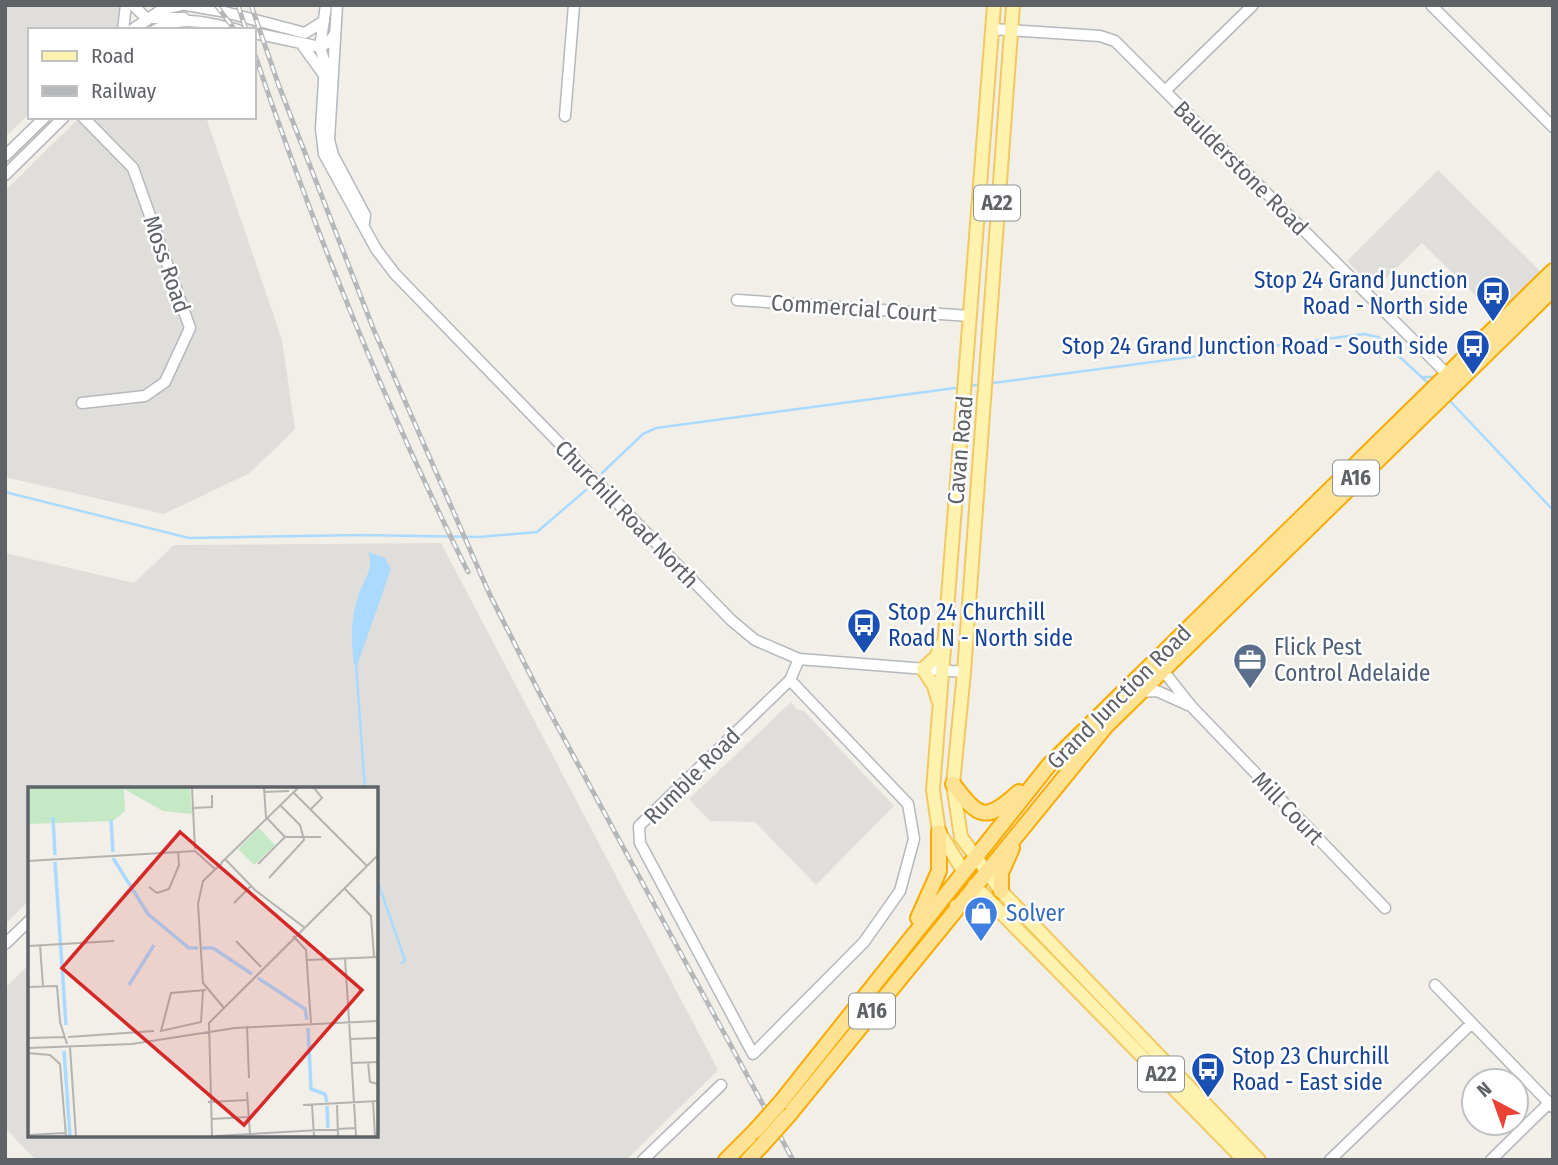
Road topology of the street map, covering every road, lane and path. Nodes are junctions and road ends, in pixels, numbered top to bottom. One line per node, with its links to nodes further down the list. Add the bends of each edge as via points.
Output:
1 (126, 5): 14 (street)
2 (133, 5): 11 (street)
3 (183, 5): 11 (street); 13 (street, via 305,33)
4 (326, 5): 13 (street, Churchill Road North)
5 (337, 5): 22 (street, Churchill Road North)
6 (574, 5): 27 (street)
7 (994, 5): 19 (main road, Cavan Road / A22)
8 (1013, 5): 20 (main road, Cavan Road / A22)
9 (1253, 5): 26 (street)
10 (1431, 5): 31 (street)
11 (146, 18): 12 (street); 15 (street); 16 (street)
12 (196, 20): 17 (street); 18 (street)
13 (324, 21): 24 (street, Churchill Road North)
14 (123, 28)
15 (134, 28)
16 (143, 28)
17 (160, 28)
18 (230, 28)
19 (992, 29): 20 (street, Baulderstone Road); 38 (main road, Cavan Road / A22)
20 (1011, 30): 26 (street, Baulderstone Road, via 1109,38); 46 (main road, Cavan Road / A22)
21 (256, 34): 23 (street)
22 (335, 34): 24 (street); 34 (street, Churchill Road North, via 330,139 333,155 365,215)
23 (303, 46): 24 (street); 25 (street)
24 (320, 47): 25 (street, Churchill Road North)
25 (324, 75): 34 (street, Churchill Road North, via 324,155)
26 (1165, 91): 39 (street, Baulderstone Road)
27 (565, 116)
28 (43, 119): 32 (street)
29 (62, 119): 33 (street)
30 (85, 119): 40 (street, Moss Road, via 133,168 190,328 165,382 145,396)
31 (1553, 127)
32 (5, 156)
33 (5, 175)
34 (364, 223): 42 (street, Churchill Road North, via 395,274 741,629 771,649)
35 (1553, 271): 39 (highway, Grand Junction Road / A16)
36 (1553, 289): 39 (highway, Grand Junction Road / A16)
37 (737, 300): 38 (street, Commercial Court)
38 (970, 316): 41 (main road, Cavan Road / A22)
39 (1451, 379): 43 (highway, Grand Junction Road / A16)
40 (82, 403)
41 (945, 638): 44 (main road, via 936,657); 45 (main road, Cavan Road / A22)
42 (799, 659): 44 (street, Churchill Road North); 47 (street, Rumble Road)
43 (1157, 665): 48 (highway, Grand Junction Road / A16); 49 (street, Mill Court); 51 (highway, Grand Junction Road / A16)
44 (923, 669): 45 (street, Churchill Road North); 50 (main road, via 934,686)
45 (943, 671): 46 (street, Churchill Road North); 50 (main road, Cavan Road / A22)
46 (964, 672): 52 (main road, Cavan Road / A22)
47 (790, 680): 47 (street, Rumble Road, via 639,826 640,843 753,1054 864,942 900,891 914,839 908,804)
48 (1138, 692): 49 (street, Mill Court, via 1157,691); 53 (highway, Grand Junction Road / A16)
49 (1192, 707): 61 (street, Mill Court)
50 (940, 710): 54 (main road, Cavan Road / A22, via 933,790)
51 (1049, 765): 52 (highway, via 996,811 971,808); 55 (highway, Grand Junction Road / A16)
52 (953, 785): 55 (main road, Cavan Road / A22, via 957,825)
53 (1041, 803): 57 (highway, Grand Junction Road / A16); 59 (highway, via 1004,864)
54 (939, 832): 56 (main road, Cavan Road / A22); 65 (highway, via 939,871)
55 (975, 858): 56 (highway, Grand Junction Road / A16); 57 (main road, Cavan Road / A22)
56 (964, 872): 58 (highway, Cavan Road / A22); 65 (highway, Grand Junction Road / A16)
57 (985, 872): 58 (highway, Grand Junction Road / A16); 59 (main road, A22)
58 (974, 885): 60 (highway, Grand Junction Road / A16); 62 (main road, A22)
59 (1001, 891): 68 (main road, A22)
60 (956, 906): 62 (main road, via 985,907); 71 (highway, Grand Junction Road / A16)
61 (1385, 908)
62 (1007, 918): 68 (main road, A22)
63 (28, 922): 64 (street)
64 (5, 944)
65 (899, 953): 71 (highway, Grand Junction Road / A16)
66 (1435, 985): 67 (street)
67 (1472, 1023): 70 (street); 77 (street)
68 (1141, 1046): 75 (main road, A22); 76 (main road, A22)
69 (721, 1084): 72 (street)
70 (1551, 1105): 78 (street)
71 (784, 1109): 73 (highway, Grand Junction Road / A16, bridge); 74 (highway, Grand Junction Road / A16, bridge)
72 (643, 1160)
73 (726, 1160)
74 (748, 1160)
75 (1244, 1160)
76 (1259, 1160)
77 (1331, 1160)
78 (1490, 1160)

